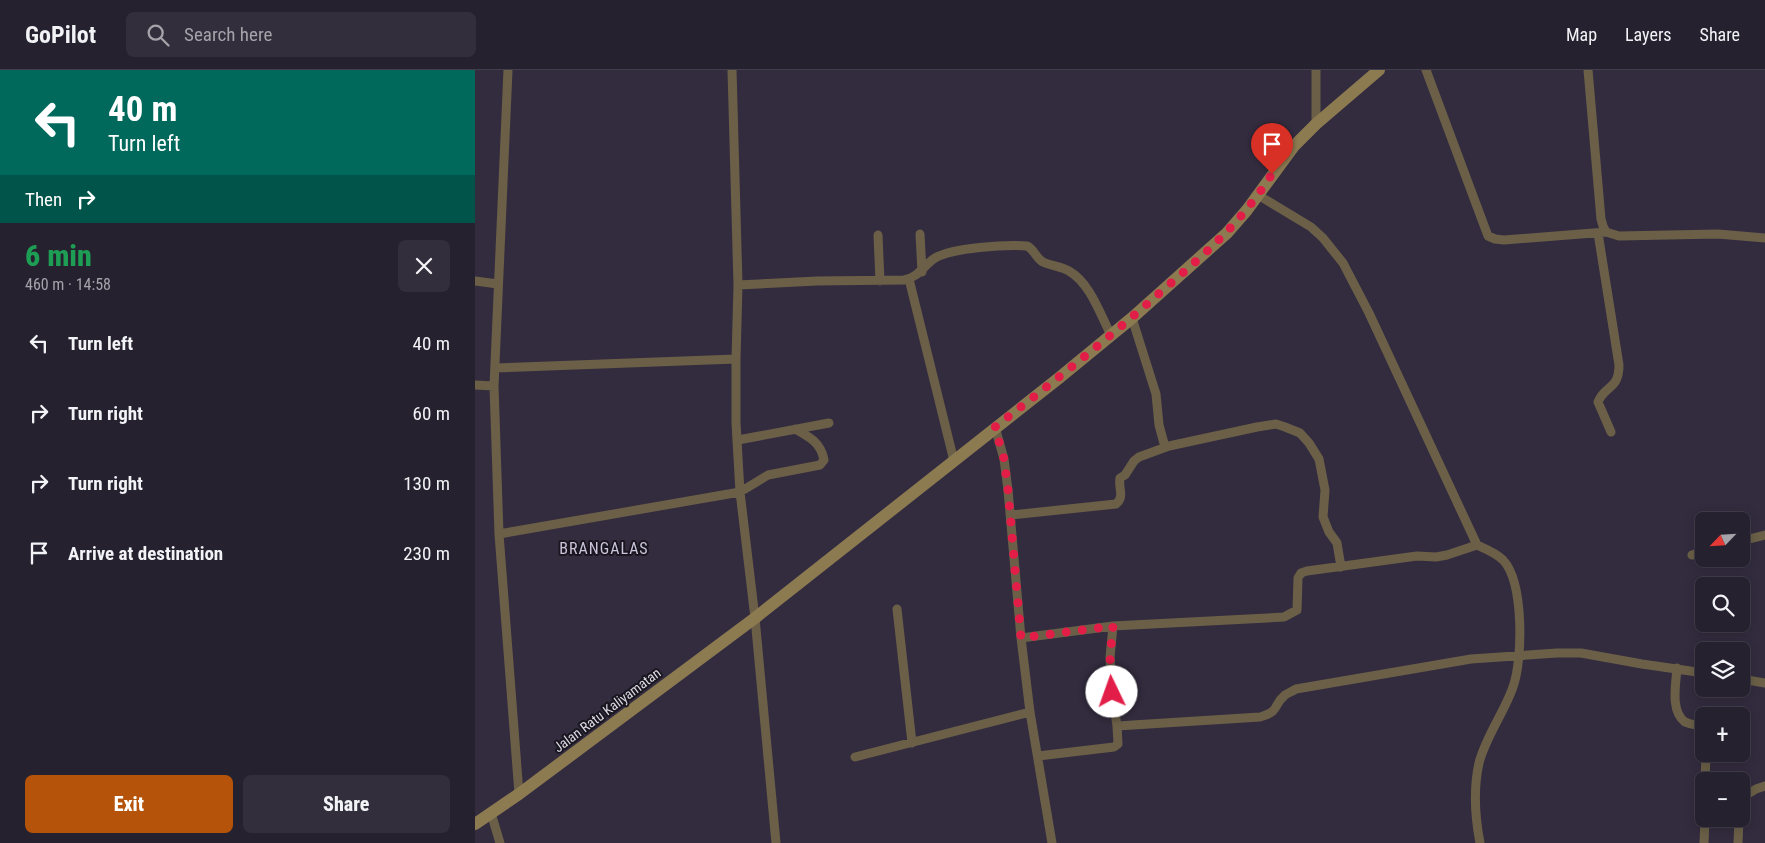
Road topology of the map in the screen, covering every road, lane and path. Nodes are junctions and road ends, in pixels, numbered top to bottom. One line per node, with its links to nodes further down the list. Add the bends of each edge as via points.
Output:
1 (508, 70): 17 (street)
2 (732, 70): 18 (street)
3 (1315, 70): 7 (street)
4 (1379, 70): 7 (main road, Jalan Ratu Kaliyamatan)
5 (1426, 70): 9 (street, via 1488,236 1504,240)
6 (1587, 70): 9 (street)
7 (1316, 124): 8 (main road, Jalan Ratu Kaliyamatan, via 1286,155)
8 (1258, 196): 19 (main road, Jalan Ratu Kaliyamatan, via 1217,243); 37 (street, via 1311,227 1343,263)
9 (1602, 232): 12 (street, via 1630,237 1718,234); 28 (street, via 1619,370 1617,381 1598,402)
10 (920, 234): 13 (street)
11 (879, 235): 16 (street)
12 (1765, 238)
13 (921, 272): 14 (street); 20 (street, via 935,258 948,253 1028,246 1041,260 1077,277 1087,289)
14 (909, 279): 16 (street); 31 (street)
15 (475, 281): 17 (street)
16 (879, 281): 18 (street, via 817,280)
17 (498, 284): 22 (street)
18 (738, 285): 21 (street)
19 (1131, 318): 20 (main road, Jalan Ratu Kaliyamatan); 30 (street, via 1156,394)
20 (1111, 335): 26 (main road, Jalan Ratu Kaliyamatan)
21 (736, 359): 22 (street); 29 (street)
22 (495, 368): 24 (street)
23 (475, 385): 24 (street)
24 (494, 386): 34 (street)
25 (829, 423): 27 (street)
26 (995, 427): 31 (main road, Jalan Ratu Kaliyamatan); 33 (street, via 1004,459)
27 (795, 430): 29 (street); 32 (street, via 810,437 821,448 824,460 820,465 768,475)
28 (1611, 432)
29 (738, 440): 32 (street)
30 (1165, 447): 33 (street, via 1134,461 1120,478 1122,495 1116,504); 40 (street, via 1276,424 1300,433 1319,459 1325,490 1323,517 1337,543)
31 (954, 461): 42 (main road, Jalan Ratu Kaliyamatan)
32 (740, 492): 34 (street); 42 (street)
33 (1011, 515): 44 (street)
34 (499, 534): 58 (street)
35 (1765, 535): 36 (street)
36 (1750, 539)
37 (1477, 545): 40 (street, via 1442,556 1417,556); 45 (street, via 1498,556 1509,570 1516,596)
38 (1695, 553): 39 (street)
39 (1692, 554)
40 (1341, 567): 43 (street, via 1314,569 1301,574 1298,578 1297,610 1284,617)
41 (897, 609): 53 (street)
42 (755, 618): 58 (main road, Jalan Ratu Kaliyamatan); 64 (street)
43 (1113, 626): 44 (street); 52 (street, via 1110,657)
44 (1021, 638): 50 (street)
45 (1519, 656): 46 (street, via 1581,653); 52 (street, via 1464,660 1296,690 1285,695 1271,714 1260,717); 66 (street, via 1513,689 1484,746 1479,763 1475,808)
46 (1677, 668): 47 (street); 51 (street, via 1678,713 1686,722)
47 (1695, 671)
48 (1750, 680): 49 (street)
49 (1765, 683)
50 (1030, 712): 53 (street); 54 (street)
51 (1695, 725)
52 (1117, 726): 54 (street, via 1119,741 1114,747)
53 (912, 743): 55 (street)
54 (1038, 756): 65 (street)
55 (855, 757)
56 (1765, 786): 57 (street)
57 (1750, 793)
58 (519, 794): 59 (main road, Jalan Ratu Kaliyamatan)
59 (491, 813): 60 (main road, Jalan Ratu Kaliyamatan); 63 (street)
60 (475, 824)
61 (1705, 827): 67 (street)
62 (1739, 827): 68 (street)
63 (501, 843)
64 (776, 843)
65 (1052, 843)
66 (1480, 843)
67 (1704, 843)
68 (1738, 843)

